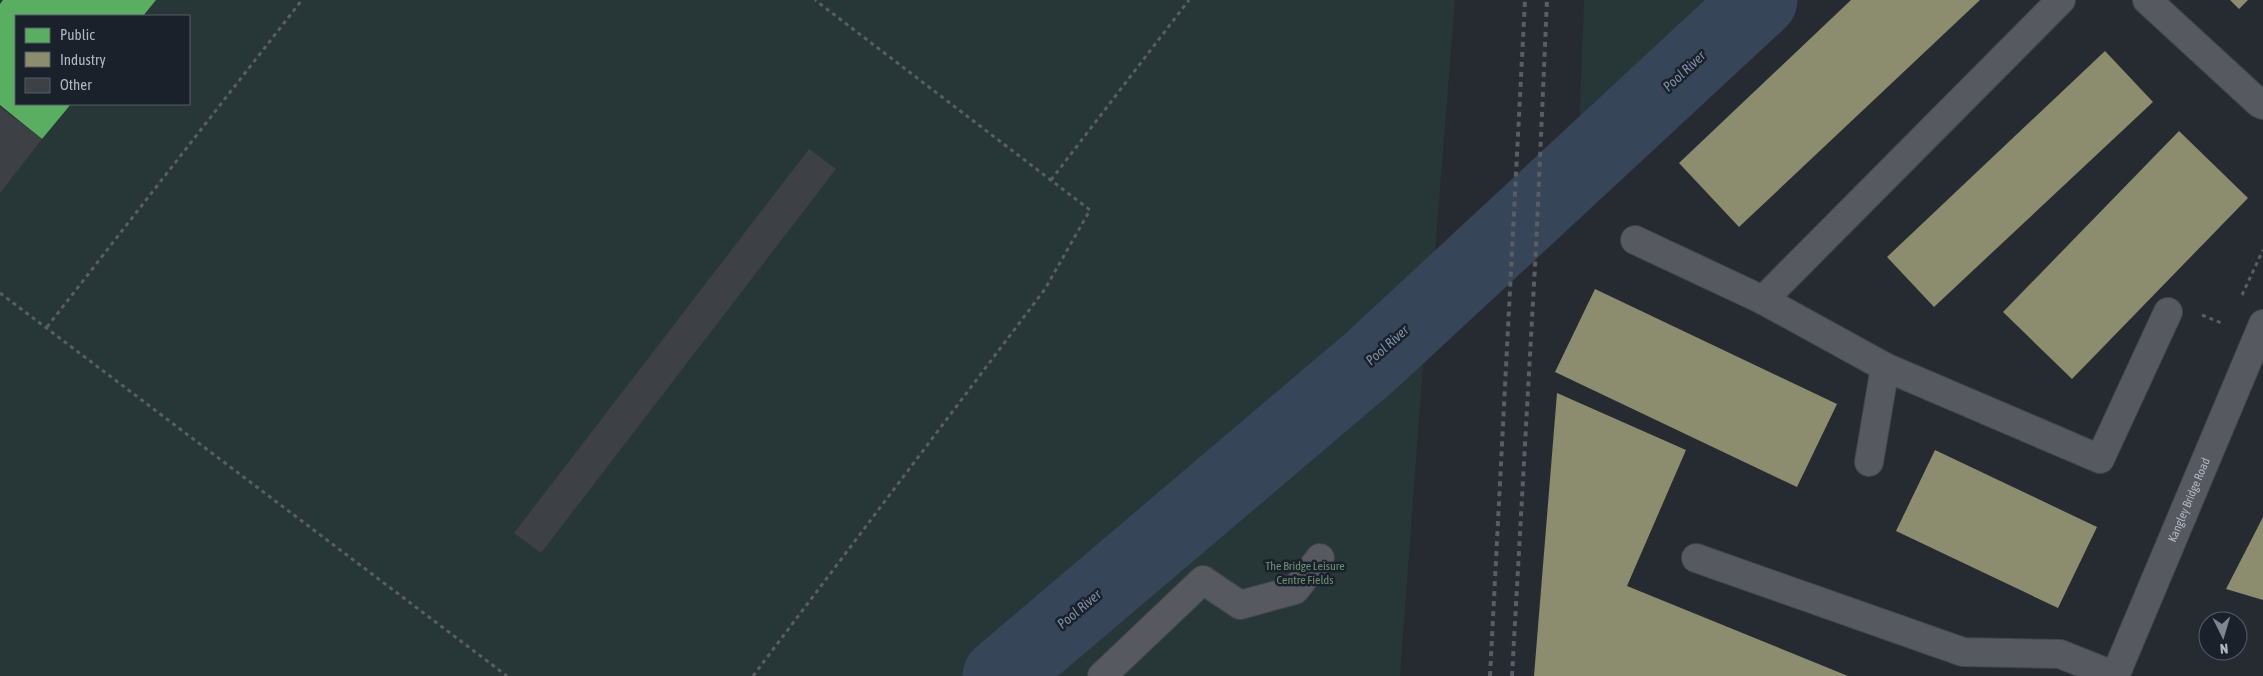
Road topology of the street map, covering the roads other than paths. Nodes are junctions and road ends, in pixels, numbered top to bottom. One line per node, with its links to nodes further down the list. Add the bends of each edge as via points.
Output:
1 (2061, 0): 5 (street)
2 (2147, 0): 3 (street)
3 (2263, 105)
4 (1635, 240): 5 (street)
5 (1762, 300): 8 (street)
6 (2168, 312): 8 (street, via 2100,459)
7 (2263, 324): 13 (street, Kangley Bridge Road)
8 (1885, 367): 9 (street)
9 (1869, 462)
10 (1320, 558): 12 (street, via 1295,590 1240,605 1203,580)
11 (1696, 558): 13 (street, via 1963,652 2060,654)
12 (1102, 676)
13 (2115, 676)

